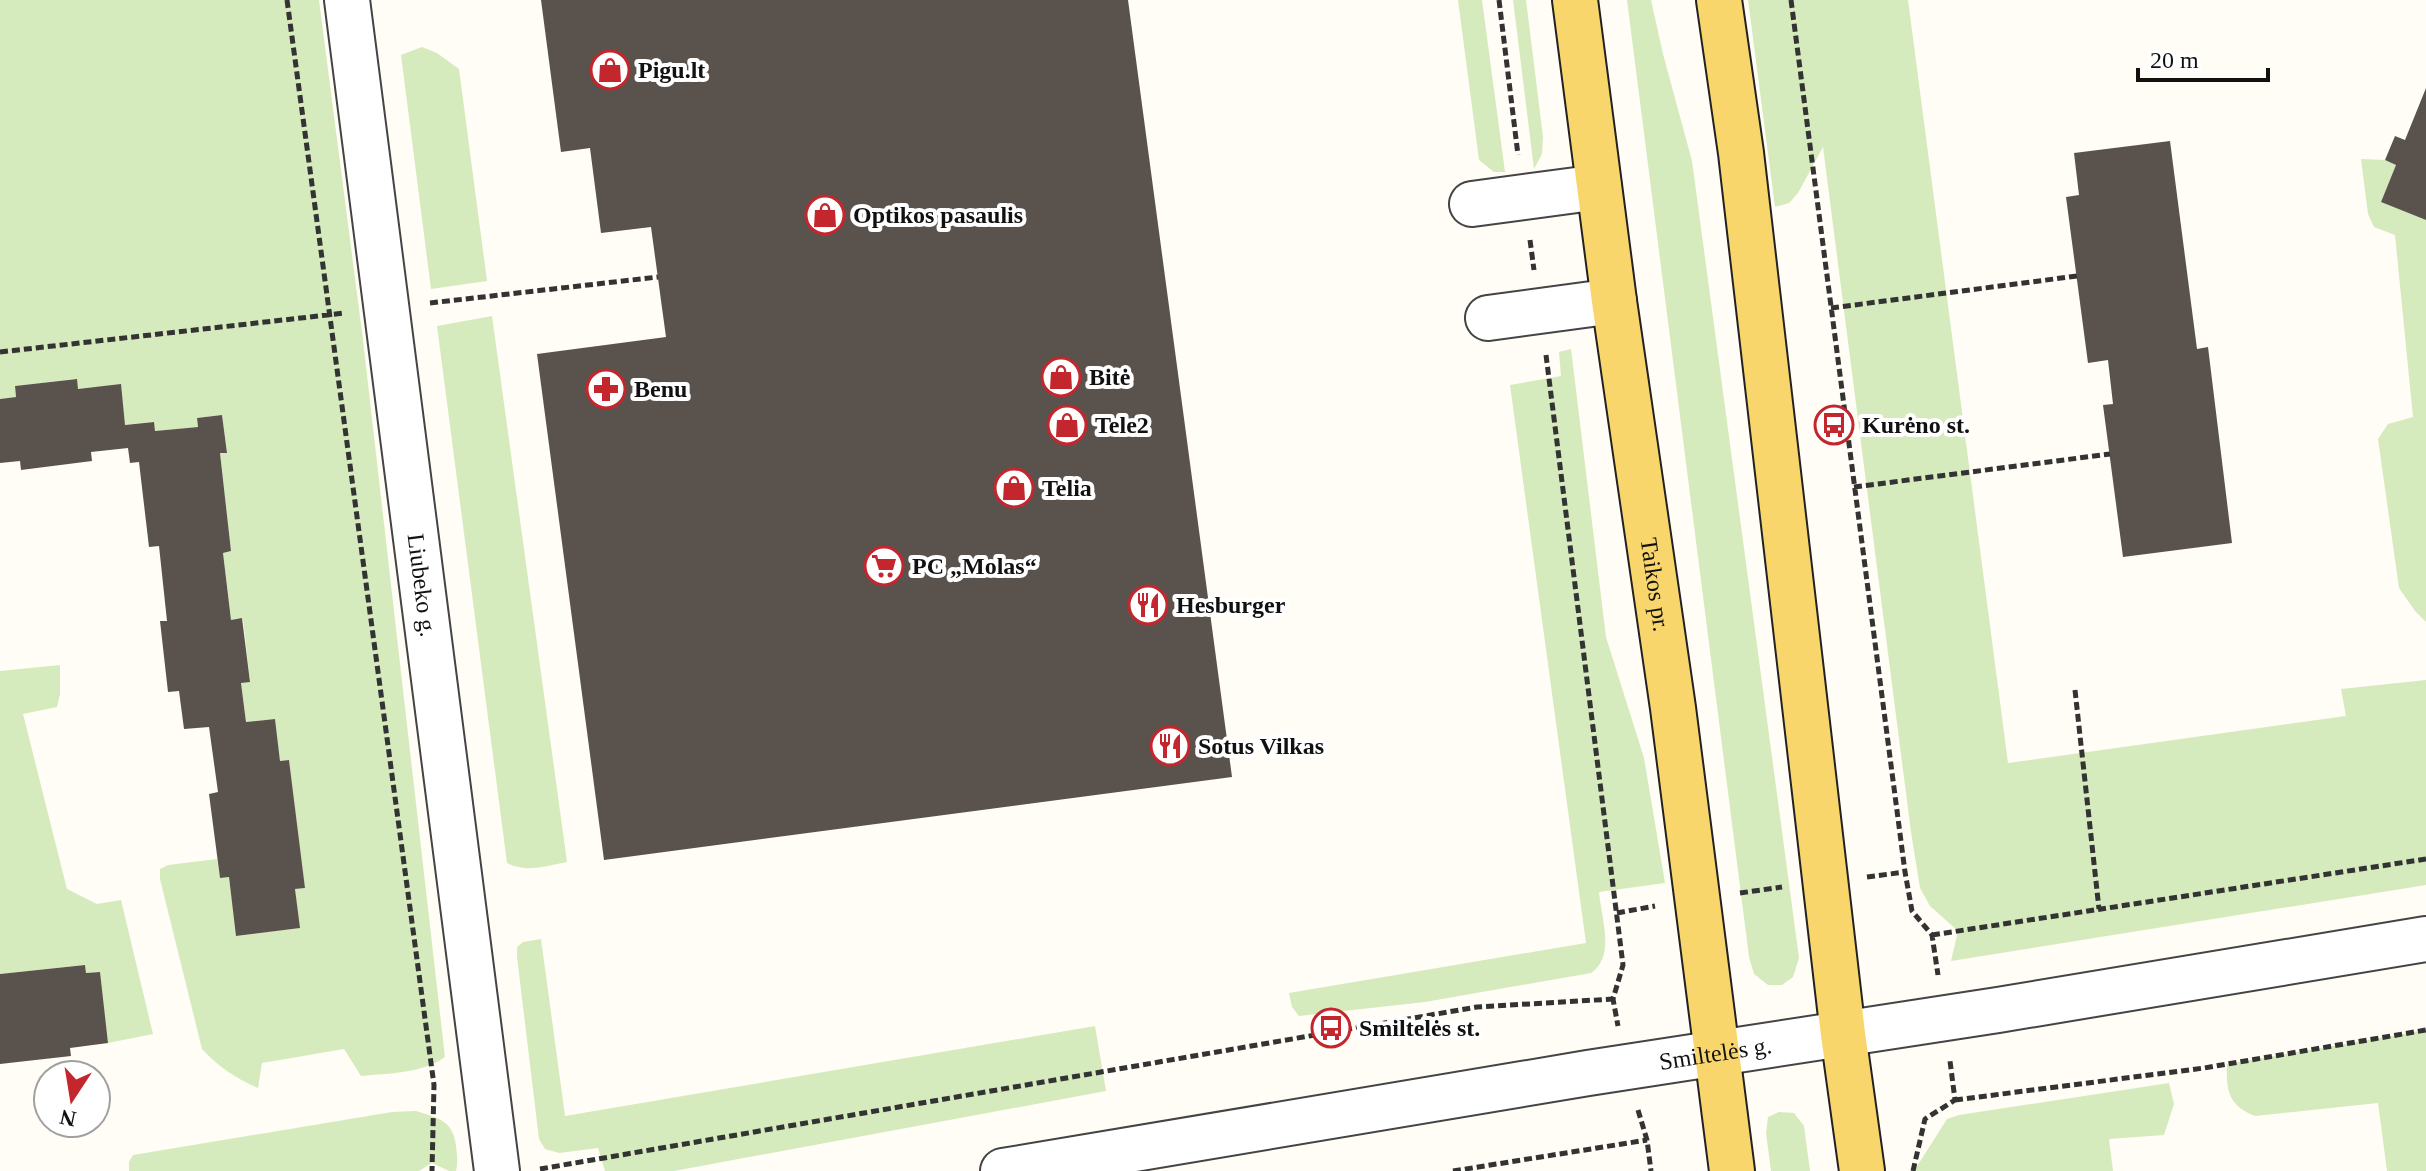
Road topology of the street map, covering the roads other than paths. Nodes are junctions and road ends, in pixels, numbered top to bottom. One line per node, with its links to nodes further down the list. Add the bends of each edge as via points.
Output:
1 (347, 0): 11 (street, Liubeko g.)
2 (1575, 0): 4 (main road, Taikos pr.)
3 (1719, 0): 9 (main road)
4 (1599, 187): 5 (street); 6 (main road, Taikos pr.)
5 (1472, 204)
6 (1614, 301): 7 (street); 10 (main road, Taikos pr.)
7 (1488, 318)
8 (2426, 939): 9 (street, Smiltelės g.)
9 (1843, 1034): 10 (street, Smiltelės g.); 14 (main road)
10 (1716, 1054): 12 (street, Smiltelės g.); 13 (main road, Taikos pr.)
11 (497, 1171)
12 (1003, 1171)
13 (1732, 1171)
14 (1862, 1171)

